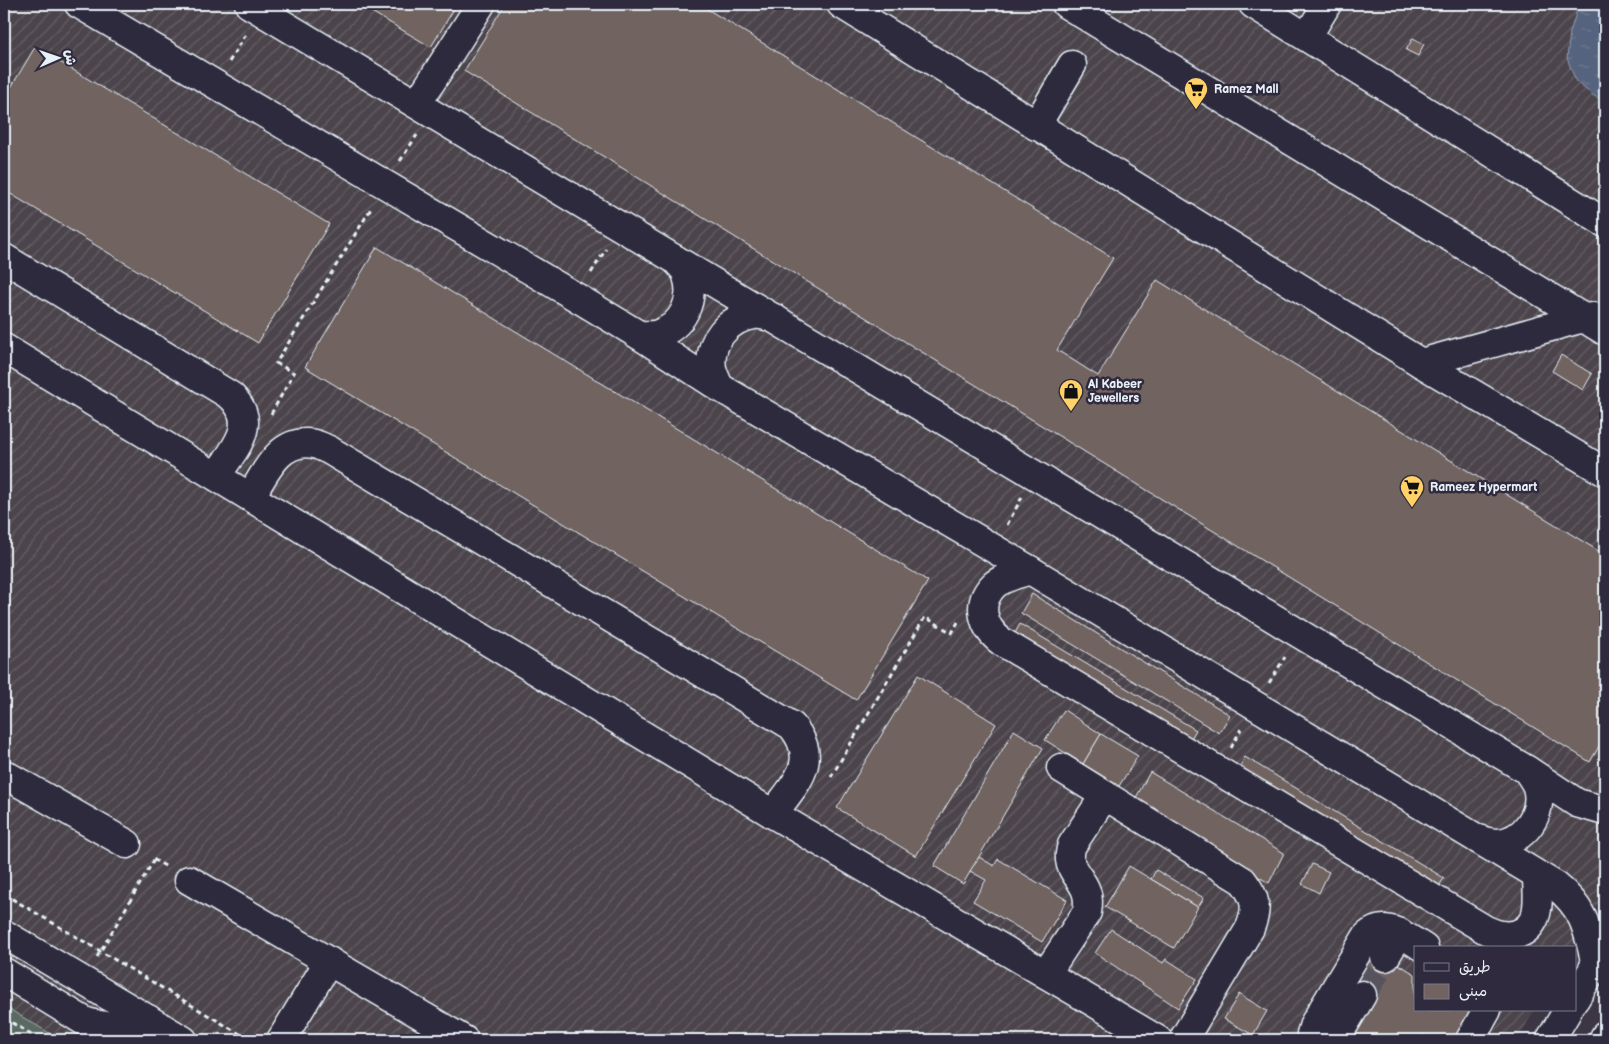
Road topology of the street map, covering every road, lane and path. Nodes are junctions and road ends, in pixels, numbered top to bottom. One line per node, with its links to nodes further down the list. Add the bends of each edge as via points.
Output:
1 (79, 4): 8 (street)
2 (481, 4): 12 (street)
3 (841, 4): 13 (street)
4 (1066, 4): 21 (street)
5 (1254, 4): 9 (street)
6 (1327, 4): 9 (street)
7 (255, 7): 11 (path); 12 (street)
8 (105, 13): 11 (street)
9 (1306, 37): 15 (street)
10 (1072, 65): 13 (street)
11 (215, 84): 14 (street)
12 (424, 108): 14 (path); 16 (street)
13 (1036, 126): 24 (street)
14 (386, 184): 19 (street); 26 (path, via 276,363 294,373)
15 (1605, 223)
16 (620, 226): 18 (street); 19 (path)
17 (4, 258): 29 (street, via 240,404 245,426)
18 (676, 260): 20 (street); 22 (street, via 687,275 690,293 686,311 674,326 657,334)
19 (576, 297): 22 (street)
20 (774, 318): 25 (street, via 746,317 721,332 713,349 712,369); 28 (street)
21 (1598, 322): 24 (street)
22 (639, 335): 25 (street)
23 (4, 348): 29 (street)
24 (1420, 363): 27 (street)
25 (719, 387): 31 (street)
26 (270, 416)
27 (1605, 472)
28 (1034, 474): 31 (path); 35 (street)
29 (217, 476): 30 (street)
30 (251, 496): 40 (street); 40 (street, via 272,461 283,450 298,444 314,444 329,450 792,726 805,751 805,765)
31 (994, 550): 32 (street)
32 (1030, 570): 41 (street); 44 (street, via 1006,578 986,596 985,623 1002,642 1498,936 1512,936 1525,930 1534,919)
33 (960, 616): 37 (path, via 952,633 925,617)
34 (1060, 768): 38 (street)
35 (1527, 770): 39 (street, via 1578,803); 41 (street, via 1537,787 1538,806 1530,825 1516,838 1497,843)
36 (4, 774): 42 (street)
37 (830, 778)
38 (1105, 796): 55 (street, via 1069,853 1073,871 1088,893 1087,912); 70 (street, via 1243,881 1251,891 1255,916 1250,928)
39 (1605, 811)
40 (773, 814): 55 (street)
41 (1478, 840): 44 (street)
42 (127, 844): 43 (path)
43 (154, 860): 45 (path); 50 (path)
44 (1538, 876): 52 (street, via 1568,896 1578,907)
45 (189, 880): 53 (street)
46 (4, 894): 50 (path)
47 (1400, 933): 49 (street); 51 (street); 71 (street, via 1379,928 1367,936 1314,1024)
48 (4, 934): 56 (street)
49 (1421, 946)
50 (100, 951): 56 (path); 66 (path)
51 (1385, 957)
52 (1600, 957): 58 (street)
53 (329, 962): 67 (street); 68 (street)
54 (4, 972): 62 (street, via 84,1021 110,1027)
55 (1046, 974): 69 (street)
56 (83, 981): 62 (street)
57 (1362, 995): 72 (street)
58 (1576, 996)
59 (1486, 1012): 73 (street)
60 (1567, 1012): 74 (street)
61 (4, 1018): 64 (path)
62 (148, 1020): 65 (street)
63 (1605, 1036): 75 (street)
64 (41, 1040)
65 (183, 1040)
66 (250, 1040)
67 (281, 1040)
68 (464, 1040)
69 (1158, 1040)
70 (1183, 1040)
71 (1312, 1040)
72 (1335, 1040)
73 (1470, 1040)
74 (1550, 1040)
75 (1603, 1040)

